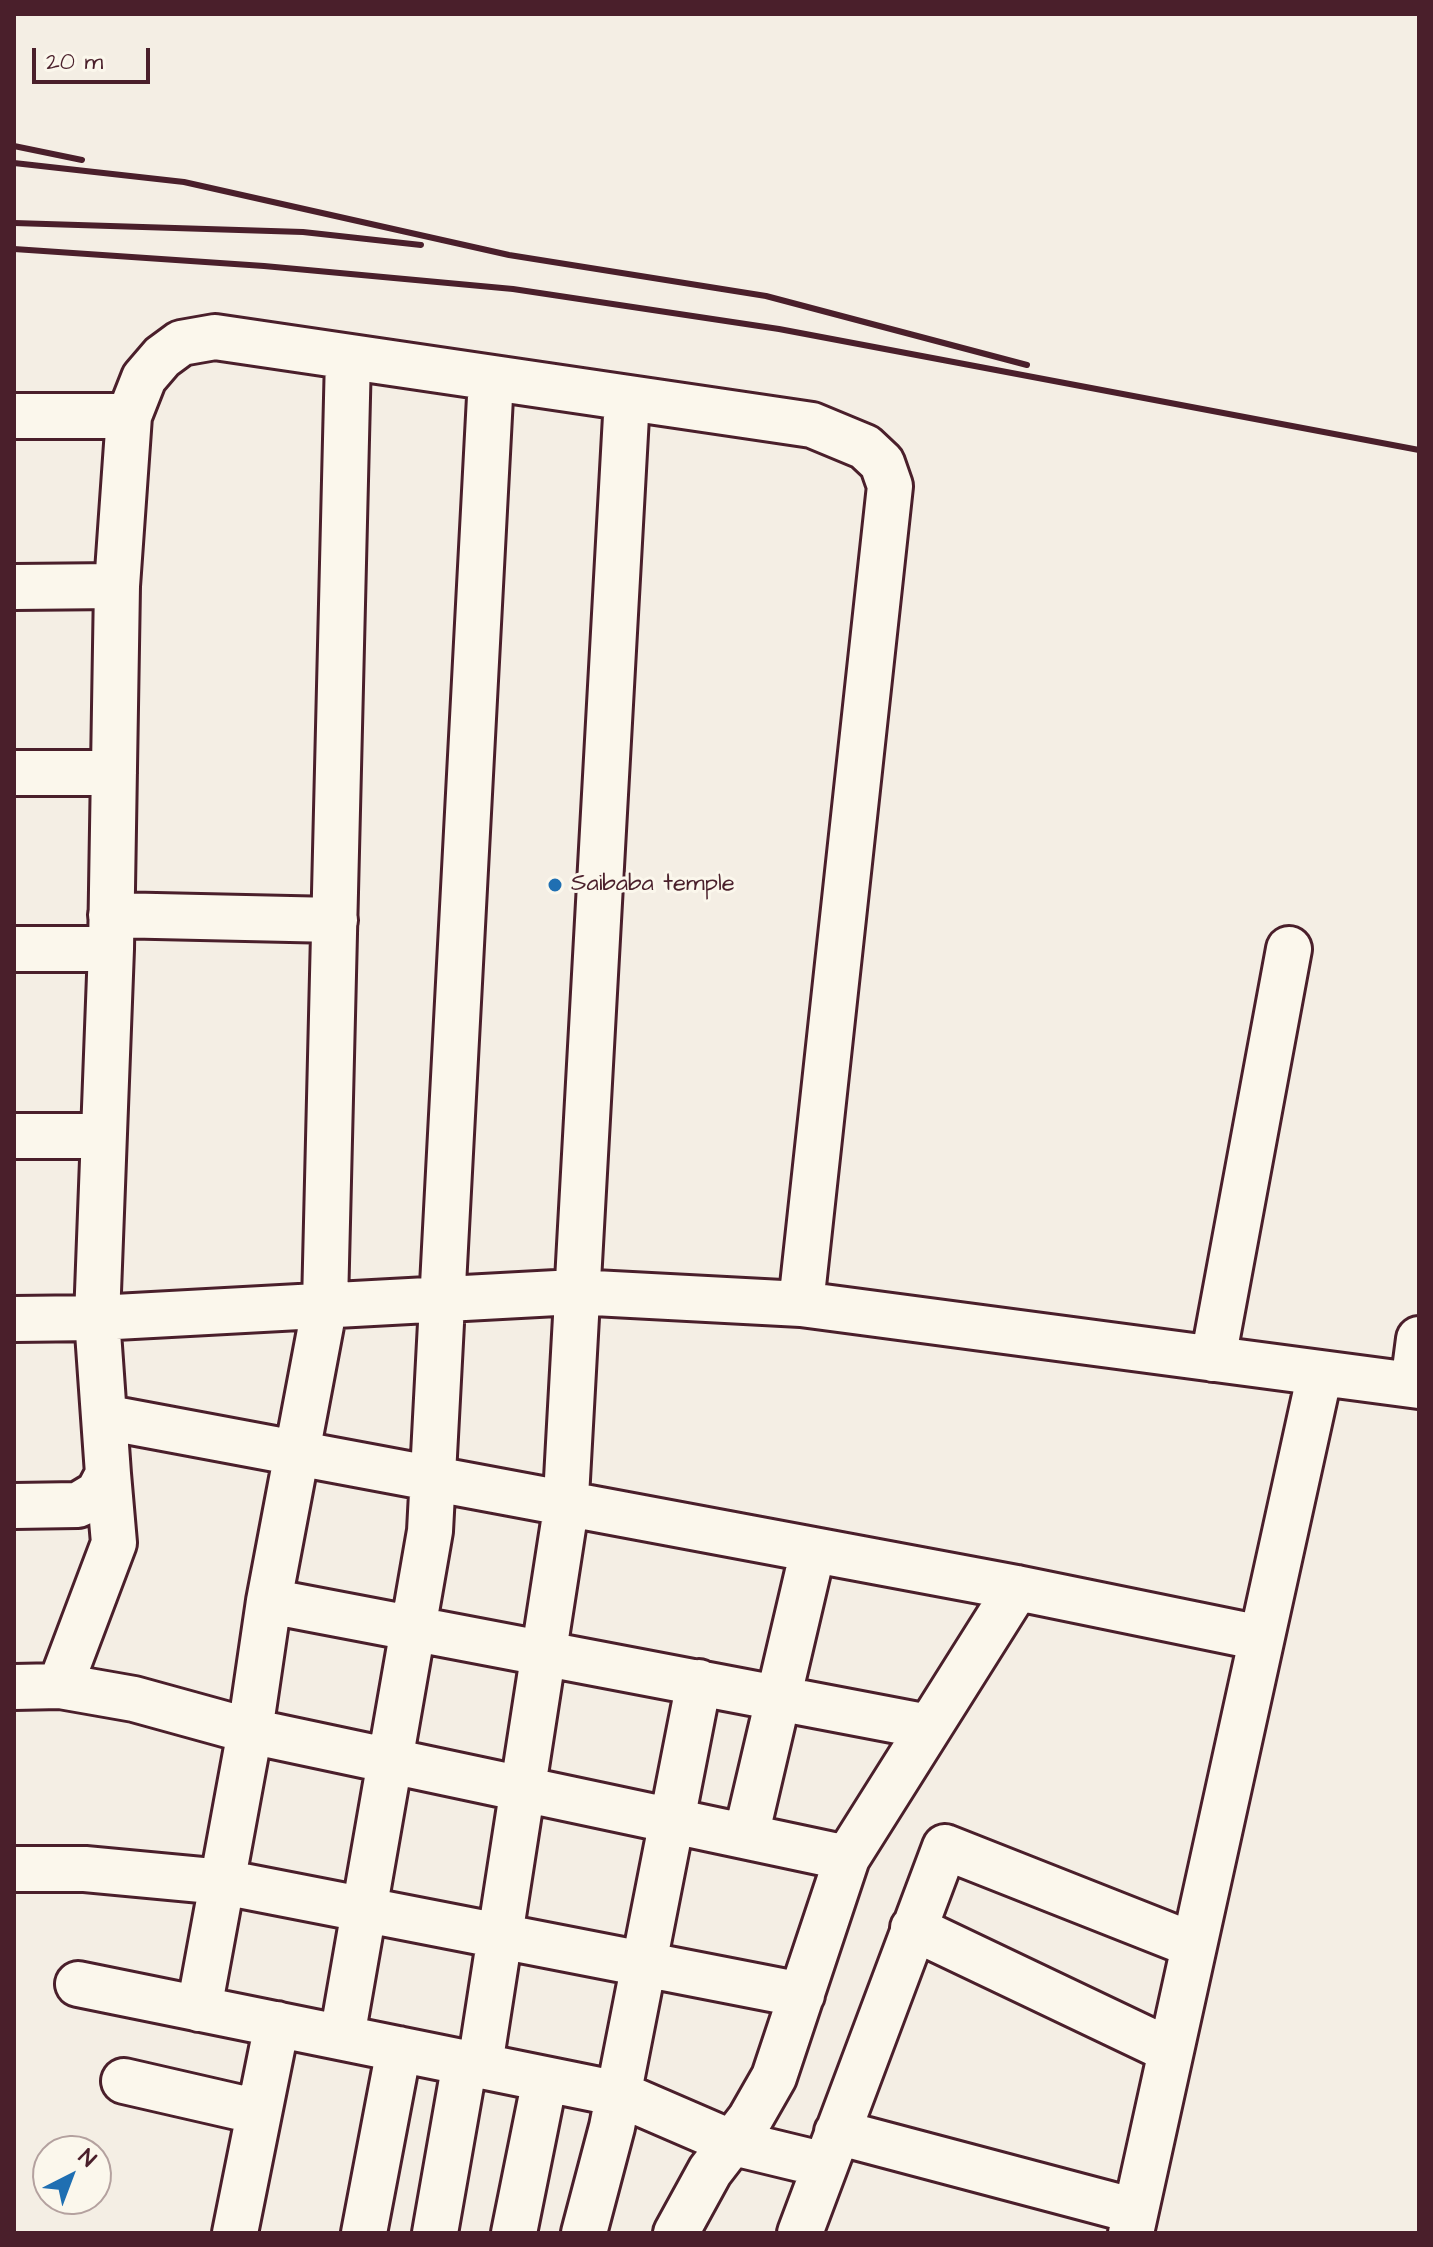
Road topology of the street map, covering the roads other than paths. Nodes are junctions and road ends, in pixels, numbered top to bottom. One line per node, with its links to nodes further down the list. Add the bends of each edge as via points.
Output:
1 (348, 357): 2 (street); 5 (street, via 215,337 181,343 144,378); 10 (street)
2 (491, 378): 3 (street); 17 (street)
3 (627, 398): 16 (street); 19 (street, via 812,425 843,435 882,463 890,486)
4 (14, 416): 5 (street)
5 (129, 416): 6 (street)
6 (117, 586): 7 (street); 9 (street)
7 (14, 587)
8 (14, 773): 9 (street)
9 (114, 773): 11 (street)
10 (335, 920): 11 (street); 18 (street)
11 (111, 932): 12 (street); 15 (street)
12 (14, 949)
13 (1289, 949): 23 (street)
14 (14, 1136): 15 (street)
15 (102, 1136): 20 (street)
16 (575, 1292): 17 (street); 19 (street); 30 (street)
17 (441, 1298): 18 (street); 29 (street)
18 (325, 1304): 20 (street); 27 (street)
19 (801, 1304): 23 (street)
20 (97, 1318): 21 (street); 26 (street)
21 (14, 1319)
22 (1419, 1339): 25 (street)
23 (1213, 1359): 24 (street)
24 (1320, 1373): 25 (street); 36 (street)
25 (1416, 1386)
26 (104, 1417): 27 (street); 28 (street)
27 (297, 1453): 29 (street); 34 (street)
28 (108, 1474): 31 (street, via 98,1493 78,1505); 39 (street, via 114,1543)
29 (432, 1477): 30 (street); 35 (street, via 430,1531)
30 (566, 1503): 32 (street); 37 (street)
31 (14, 1506)
32 (813, 1550): 33 (street); 41 (street)
33 (1017, 1588): 36 (street); 42 (street)
34 (269, 1601): 35 (street); 43 (street)
35 (413, 1628): 37 (street); 44 (street)
36 (1261, 1638): 54 (street)
37 (544, 1653): 38 (street); 45 (street)
38 (699, 1682): 41 (street); 46 (street)
39 (60, 1686): 40 (street); 43 (street, via 134,1699)
40 (14, 1687)
41 (779, 1698): 42 (street); 47 (street)
42 (929, 1727): 48 (street)
43 (250, 1731): 44 (street); 50 (street)
44 (390, 1761): 45 (street); 51 (street)
45 (523, 1789): 46 (street); 53 (street)
46 (672, 1821): 47 (street); 55 (street)
47 (746, 1836): 48 (street)
48 (847, 1858): 57 (street)
49 (14, 1869): 50 (street, via 85,1869)
50 (223, 1882): 51 (street); 58 (street)
51 (365, 1909): 53 (street); 60 (street)
52 (913, 1928): 54 (street, via 945,1847); 62 (street); 69 (street)
53 (500, 1935): 55 (street); 63 (street)
54 (1193, 1945): 62 (street)
55 (645, 1963): 57 (street); 66 (street)
56 (78, 1984): 58 (street)
57 (802, 1995): 68 (street, via 774,2077)
58 (199, 2009): 59 (street)
59 (277, 2024): 60 (street); 67 (street)
60 (342, 2037): 61 (street)
61 (399, 2049): 63 (street); 72 (street)
62 (1169, 2050): 70 (street)
63 (473, 2064): 64 (street); 73 (street)
64 (545, 2079): 66 (street); 74 (street)
65 (124, 2081): 67 (street)
66 (619, 2094): 68 (street); 75 (street)
67 (259, 2112): 71 (street)
68 (730, 2142): 69 (street); 76 (street)
69 (831, 2149): 70 (street); 77 (street)
70 (1133, 2222)
71 (235, 2233)
72 (364, 2233)
73 (435, 2233)
74 (514, 2233)
75 (584, 2233)
76 (676, 2233)
77 (800, 2233)

